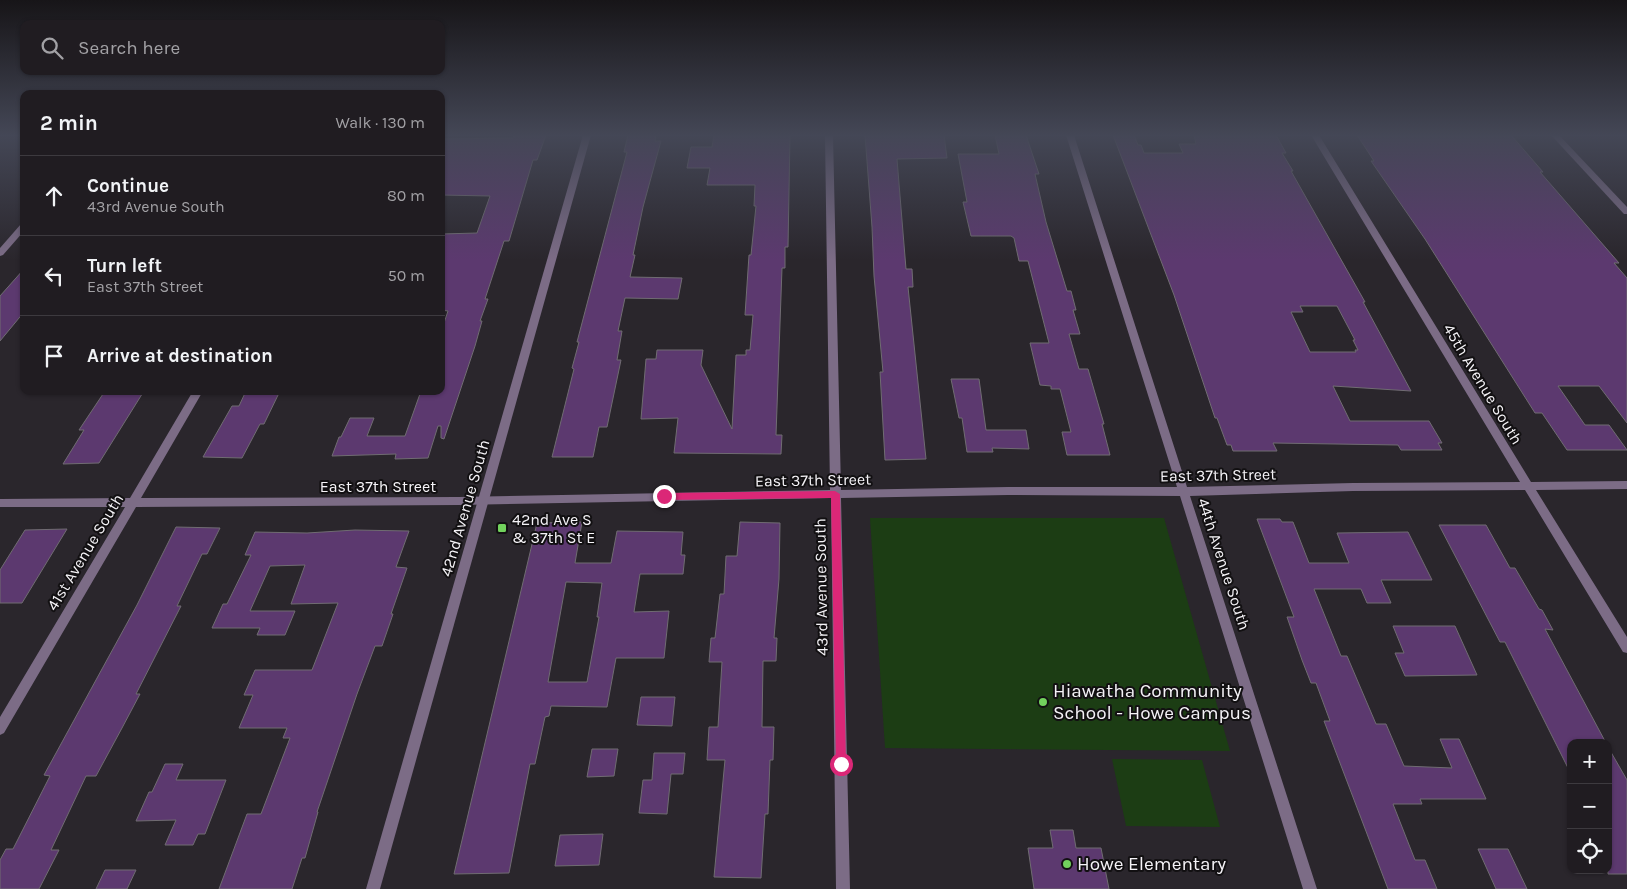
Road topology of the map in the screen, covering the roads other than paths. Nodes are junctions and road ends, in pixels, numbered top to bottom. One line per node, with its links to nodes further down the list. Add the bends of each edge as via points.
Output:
1 (575, 176): 14 (street, 42nd Avenue South)
2 (830, 176): 13 (street, 43rd Avenue South)
3 (1083, 176): 12 (street, 44th Avenue South)
4 (1340, 176): 11 (street, 45th Avenue South)
5 (1594, 176): 6 (street)
6 (1627, 212)
7 (20, 230): 8 (street)
8 (0, 253)
9 (196, 395): 15 (street, 41st Avenue South)
10 (1627, 485): 11 (street, East 37th Street)
11 (1528, 486): 12 (street, East 37th Street); 17 (street, 45th Avenue South)
12 (1183, 491): 13 (street, East 37th Street); 21 (street, 44th Avenue South)
13 (835, 494): 14 (street, East 37th Street); 20 (street, 43rd Avenue South)
14 (485, 499): 15 (street, East 37th Street); 19 (street, 42nd Avenue South)
15 (134, 502): 16 (street, East 37th Street); 18 (street, 41st Avenue South)
16 (0, 503)
17 (1627, 648)
18 (0, 730)
19 (374, 889)
20 (843, 889)
21 (1310, 889)

